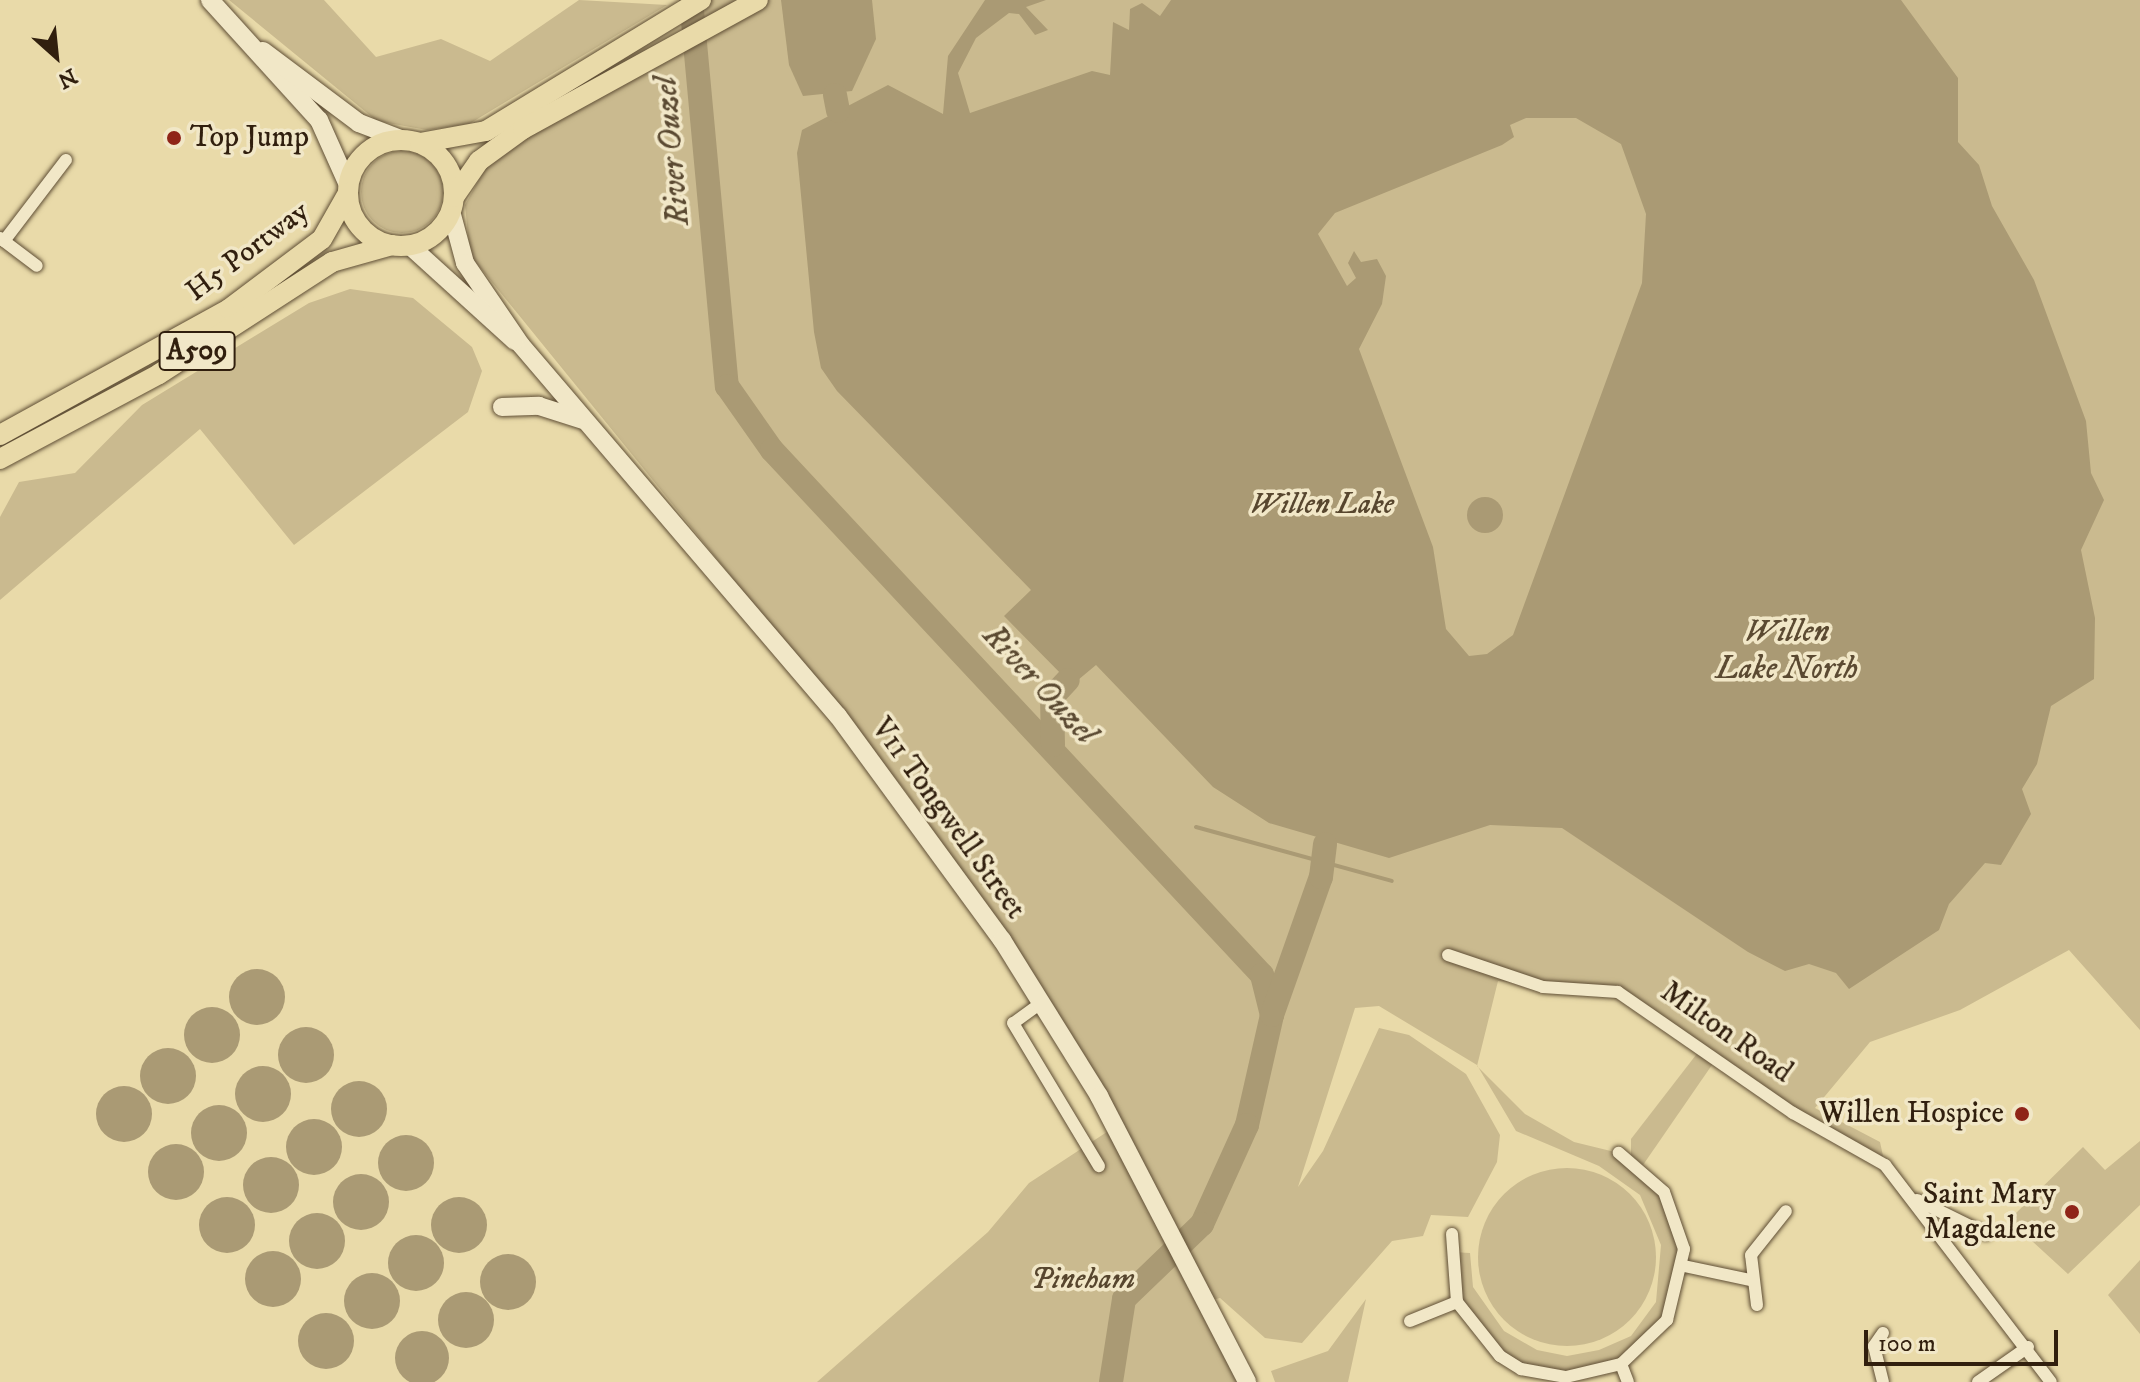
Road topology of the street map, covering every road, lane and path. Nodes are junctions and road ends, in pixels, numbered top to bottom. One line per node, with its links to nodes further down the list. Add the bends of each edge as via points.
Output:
1 (210, 0): 4 (street)
2 (701, 0): 5 (main road, A509, via 639,34)
3 (758, 0): 5 (main road, A509)
4 (263, 51): 7 (street, via 359,123); 9 (street, via 334,141)
5 (519, 122): 6 (main road, A509)
6 (491, 139): 7 (main road, A509); 10 (main road, A509)
7 (411, 141): 9 (main road, A509, via 366,153); 10 (main road, via 446,164)
8 (66, 160): 11 (street)
9 (348, 190): 12 (main road, via 361,227); 17 (main road, H5 Portway / A509, via 322,239 229,309)
10 (453, 204): 12 (main road, A509, via 435,234); 14 (street, V11 Tongwell Street, via 465,263)
11 (2, 240): 13 (street)
12 (400, 245): 14 (street, V11 Tongwell Street); 18 (main road, H5 Portway / A509, via 332,262 159,374)
13 (37, 266)
14 (521, 345): 16 (street, V11 Tongwell Street)
15 (502, 407): 16 (street, via 539,406)
16 (585, 421): 20 (street, V11 Tongwell Street, via 838,716 955,872)
17 (0, 435)
18 (0, 459)
19 (1448, 955): 23 (street, Milton Road, via 1498,977 1618,992 1652,1009 1793,1113 1885,1165)
20 (1041, 1003): 22 (street, via 1013,1023); 36 (street, V11 Tongwell Street, via 1099,1096)
21 (1619, 1153): 27 (street, via 1672,1207)
22 (1099, 1166)
23 (1915, 1199): 26 (street); 33 (street, Milton Road)
24 (1786, 1211): 28 (street, via 1751,1255)
25 (1452, 1234): 29 (street)
26 (1986, 1234)
27 (1684, 1266): 28 (street); 34 (street, via 1667,1320)
28 (1750, 1280): 30 (street)
29 (1457, 1302): 31 (street); 35 (street, via 1486,1344)
30 (1757, 1305)
31 (1410, 1321)
32 (1883, 1333): 38 (street, via 1874,1346)
33 (2028, 1347): 39 (street); 40 (street, Milton Road)
34 (1621, 1364): 35 (street, via 1566,1377); 37 (street)
35 (1519, 1376)
36 (1247, 1382)
37 (1628, 1382)
38 (1883, 1382)
39 (1978, 1382)
40 (2051, 1382)

